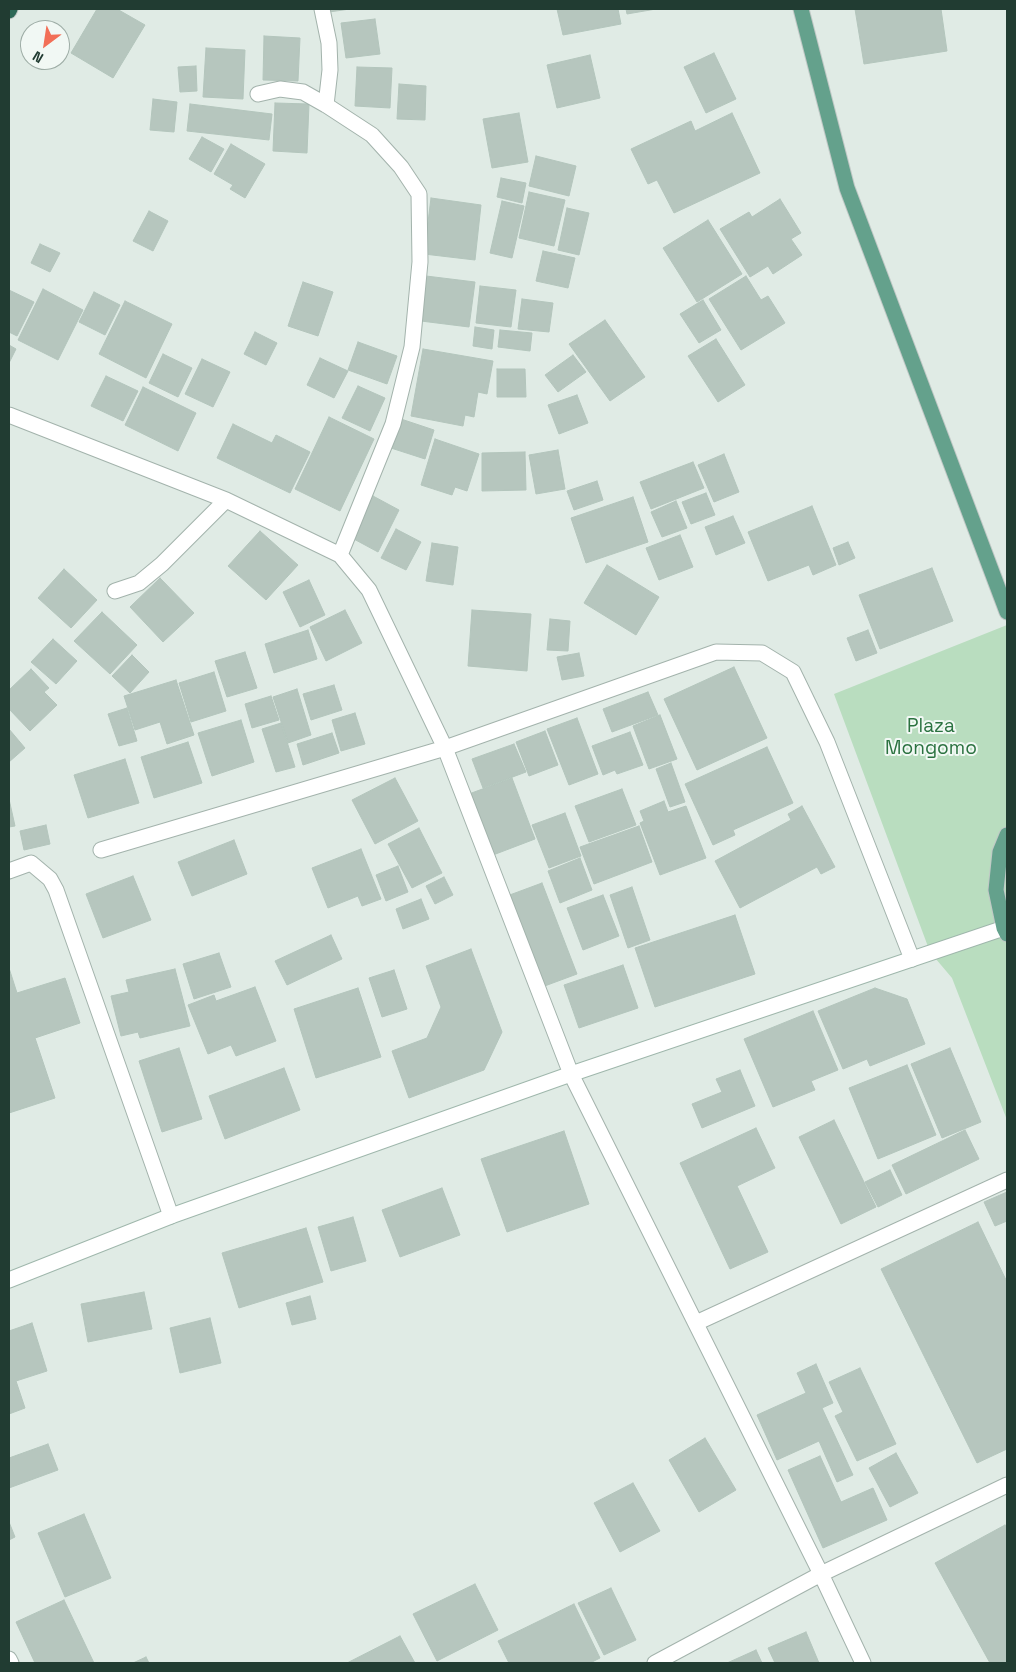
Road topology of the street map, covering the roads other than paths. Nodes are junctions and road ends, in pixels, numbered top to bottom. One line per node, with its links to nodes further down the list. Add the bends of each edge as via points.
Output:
1 (322, 9): 4 (street, via 329,43)
2 (801, 9): 9 (main road, via 848,188)
3 (258, 94): 4 (street, via 280,89 303,92)
4 (326, 104): 7 (street, via 372,135 401,167 419,194 420,262 412,347 394,424)
5 (9, 415): 6 (street)
6 (226, 500): 7 (street); 8 (street, via 145,579)
7 (340, 555): 10 (street, via 369,590)
8 (115, 591)
9 (1007, 612)
10 (445, 748): 12 (street); 15 (street, via 716,652 762,653 793,672 827,742); 16 (street)
11 (1007, 835): 14 (main road, via 1000,852 996,890)
12 (101, 850)
13 (9, 871): 18 (street, via 31,863 50,879 56,890)
14 (1006, 931): 15 (street)
15 (912, 959): 16 (street)
16 (571, 1074): 18 (street); 20 (street)
17 (1007, 1180): 20 (street)
18 (171, 1216): 19 (street)
19 (9, 1280)
20 (696, 1324): 22 (street)
21 (1007, 1485): 22 (street)
22 (822, 1574): 25 (street); 26 (street)
23 (9, 1658): 24 (street)
24 (11, 1663)
25 (655, 1663)
26 (863, 1663)

